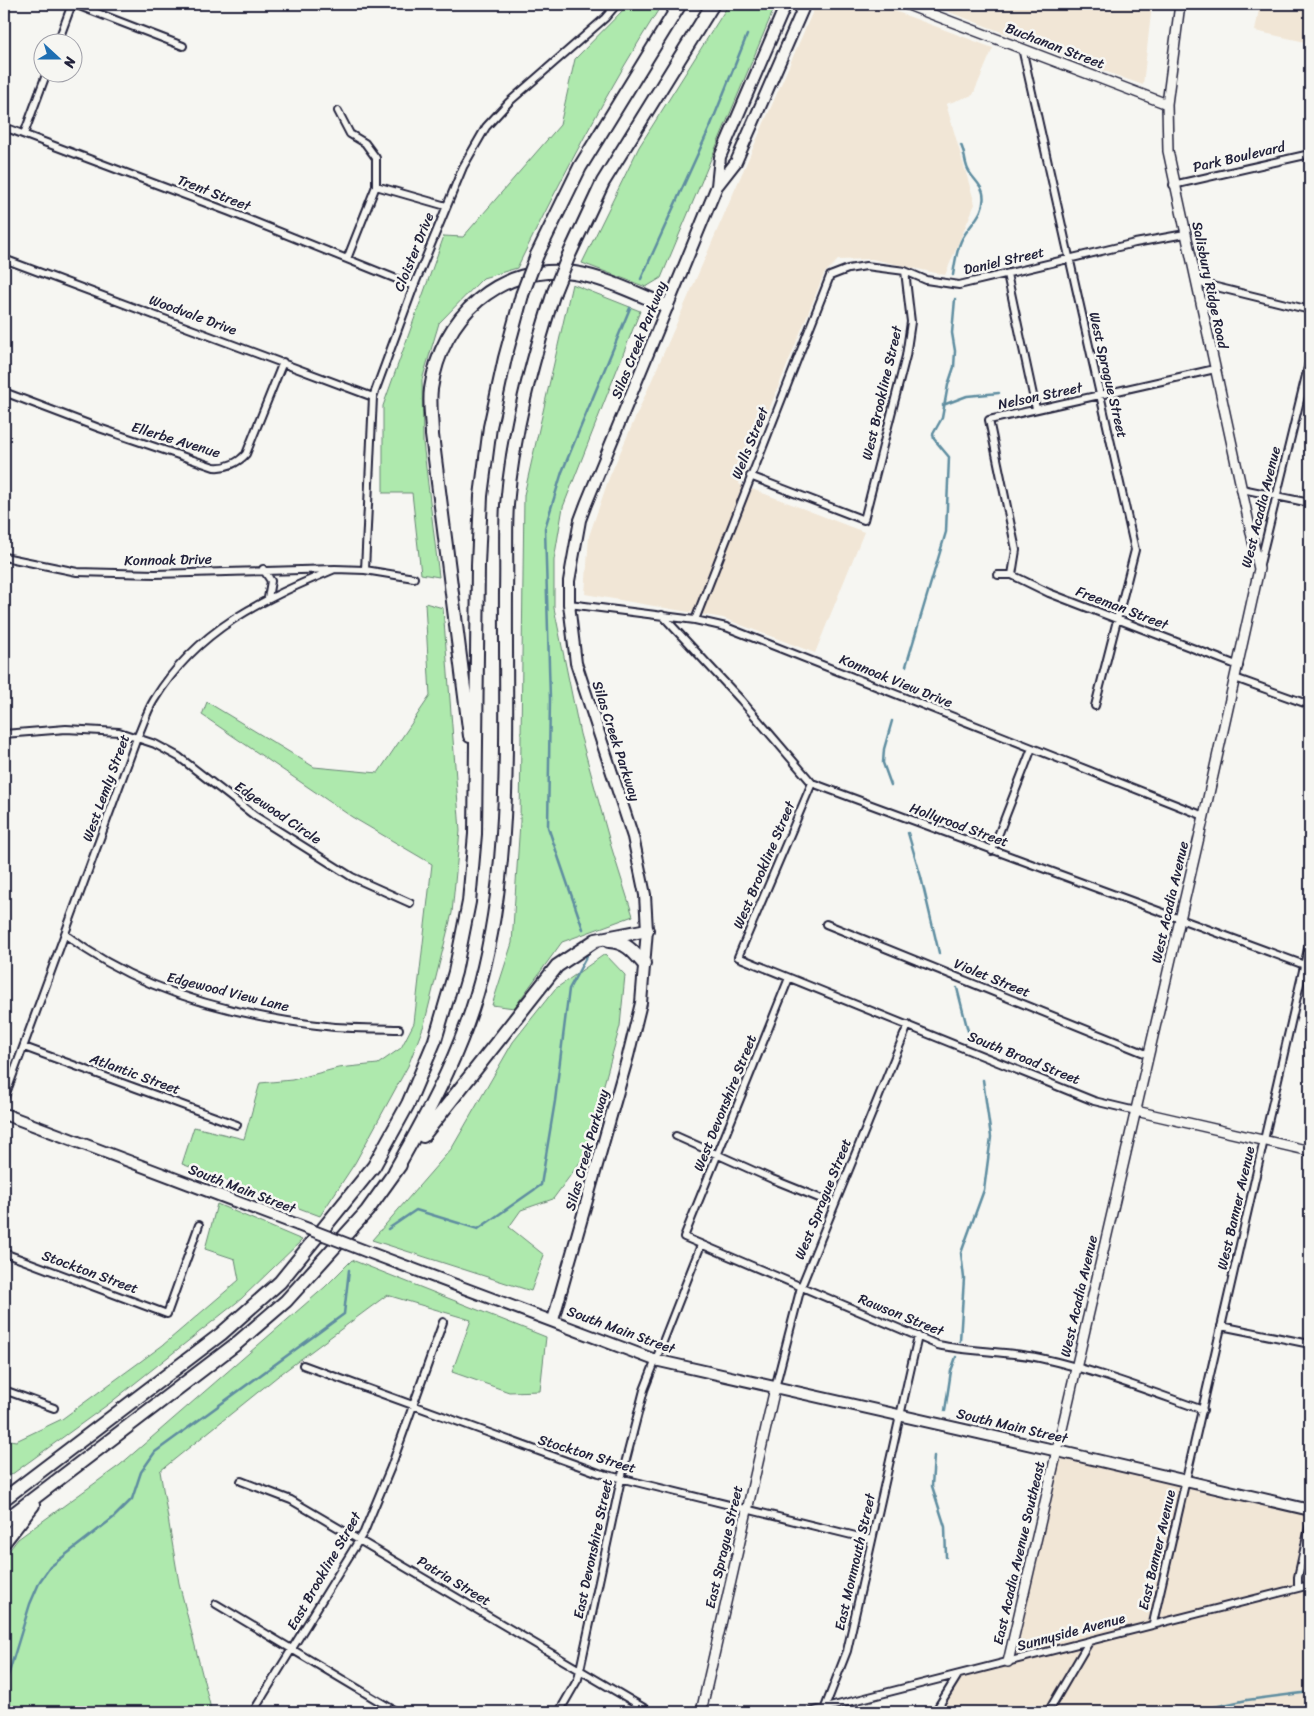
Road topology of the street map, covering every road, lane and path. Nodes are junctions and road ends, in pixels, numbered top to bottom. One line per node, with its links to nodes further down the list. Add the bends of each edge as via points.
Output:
1 (73, 4): 9 (street); 10 (street)
2 (617, 4): 21 (street, Cloister Drive, via 486,127)
3 (680, 4): 65 (highway, bridge, via 580,167 537,255 505,358 490,427 482,496 478,565)
4 (712, 4): 91 (highway, bridge, via 603,182 554,292 532,362 516,431 507,506 503,823 497,897 484,969 463,1036 437,1098)
5 (786, 4): 19 (main road, Silas Creek Parkway, via 720,157)
6 (804, 4): 19 (main road, Silas Creek Parkway, via 736,162)
7 (904, 4): 11 (street, Buchanan Street)
8 (1180, 4): 13 (street, Salisbury Ridge Road)
9 (62, 32)
10 (183, 46)
11 (1022, 48): 13 (street, Buchanan Street); 24 (street, West Sprague Street)
12 (43, 82): 16 (street)
13 (1167, 104): 18 (street, Salisbury Ridge Road, via 1168,152)
14 (338, 111): 20 (street, via 350,134 366,143 376,158)
15 (4, 127): 16 (street, Trent Street)
16 (24, 134): 23 (street, Trent Street)
17 (1310, 154): 18 (street, Park Boulevard)
18 (1174, 185): 22 (street, Salisbury Ridge Road)
19 (717, 186): 31 (main road, Silas Creek Parkway)
20 (379, 187): 21 (street); 23 (street)
21 (446, 206): 30 (street, Cloister Drive)
22 (1185, 234): 24 (street, Daniel Street); 29 (street, Salisbury Ridge Road)
23 (347, 258): 30 (street, Trent Street)
24 (1070, 258): 27 (street, Daniel Street); 37 (street, West Sprague Street)
25 (4, 259): 34 (street, Woodvale Drive)
26 (905, 271): 27 (street, Daniel Street, via 926,280 959,285); 28 (street, Daniel Street, via 866,266); 40 (street, West Brookline Street, via 911,322 906,356 864,520)
27 (1007, 274): 39 (street)
28 (830, 276): 40 (street, Wells Street)
29 (1196, 282): 32 (street); 35 (street, Salisbury Ridge Road)
30 (414, 286): 38 (street, Cloister Drive)
31 (667, 306): 53 (main road, Silas Creek Parkway, via 580,520 569,581); 65 (highway, via 573,273 538,272 500,285 475,301 443,343 431,390 432,435)
32 (1310, 310)
33 (1310, 359): 42 (street, West Acadia Avenue)
34 (283, 362): 36 (street, Ellerbe Avenue, via 246,454 221,468 165,452); 38 (street, Woodvale Drive)
35 (1215, 369): 37 (street, Nelson Street); 41 (street, Salisbury Ridge Road)
36 (4, 392)
37 (1100, 396): 39 (street, Nelson Street); 56 (street, West Sprague Street, via 1135,550)
38 (373, 397): 48 (street, Cloister Drive)
39 (1036, 409): 50 (street, Nelson Street, via 988,420 1016,550)
40 (750, 476): 55 (street, Wells Street)
41 (1242, 489): 42 (street); 47 (street, Salisbury Ridge Road)
42 (1278, 496): 43 (street); 47 (street, West Acadia Avenue)
43 (1310, 503)
44 (4, 557): 45 (street, Konnoak Drive, via 77,572 155,574)
45 (263, 569): 46 (street, Konnoak Drive); 52 (street, via 271,581)
46 (335, 569): 48 (street, Konnoak Drive); 52 (street, West Lemly Street)
47 (1259, 569): 57 (street, West Acadia Avenue)
48 (365, 570): 51 (street, Konnoak Drive)
49 (998, 575): 50 (street, Freeman Street)
50 (1012, 575): 56 (street, Freeman Street)
51 (414, 578)
52 (268, 598): 62 (street, West Lemly Street, via 230,620 196,648 154,700)
53 (569, 604): 54 (street, Konnoak View Drive); 71 (main road, Silas Creek Parkway, via 576,663 633,837 645,894)
54 (662, 615): 55 (street, Konnoak View Drive); 64 (street, Hollyrood Street)
55 (696, 620): 63 (street, Konnoak View Drive, via 726,627)
56 (1118, 620): 57 (street, Freeman Street); 60 (street, West Sprague Street)
57 (1238, 666): 58 (street, West Acadia Avenue)
58 (1235, 678): 59 (street); 66 (street, West Acadia Avenue)
59 (1310, 705)
60 (1095, 706)
61 (4, 734): 62 (street, Edgewood Circle, via 66,730 119,732)
62 (137, 738): 68 (street, Edgewood Circle, via 179,757 255,816 352,877); 72 (street, West Lemly Street)
63 (1032, 748): 66 (street, Konnoak View Drive); 67 (street)
64 (812, 783): 67 (street, Hollyrood Street); 75 (street, West Brookline Street)
65 (476, 786): 112 (highway, via 469,902 455,972 435,1040 416,1085 374,1166 280,1282 222,1334)
66 (1204, 816): 69 (street, West Acadia Avenue)
67 (992, 851): 69 (street, Hollyrood Street)
68 (410, 903)
69 (1180, 919): 77 (street, Hollyrood Street); 82 (street, West Acadia Avenue)
70 (826, 924): 82 (street, Violet Street)
71 (646, 930): 73 (highway); 76 (main road, Silas Creek Parkway)
72 (66, 935): 80 (street, Edgewood View Lane, via 86,951 130,975 175,994 271,1018 328,1026); 81 (street, West Lemly Street)
73 (596, 940): 76 (highway, via 619,942 631,948); 91 (highway, via 557,966)
74 (1310, 940): 77 (street, West Banner Avenue)
75 (738, 957): 78 (street, South Broad Street)
76 (644, 964): 98 (main road, Silas Creek Parkway, via 641,1004 628,1056)
77 (1307, 966): 88 (street, West Banner Avenue)
78 (789, 978): 79 (street, South Broad Street); 90 (street, West Devonshire Street)
79 (908, 1025): 84 (street, South Broad Street, via 1094,1102); 92 (street, West Sprague Street)
80 (399, 1029)
81 (24, 1046): 83 (street, West Lemly Street); 86 (street, Atlantic Street)
82 (1149, 1054): 84 (street, West Acadia Avenue)
83 (4, 1099)
84 (1136, 1111): 88 (street, South Broad Street); 105 (street, West Acadia Avenue)
85 (4, 1114): 98 (main road, South Main Street, bridge)
86 (237, 1124)
87 (676, 1136): 90 (street)
88 (1264, 1140): 89 (street, South Broad Street); 100 (street, West Banner Avenue)
89 (1310, 1151)
90 (717, 1153): 92 (street); 94 (street, West Devonshire Street)
91 (395, 1171): 118 (highway, via 367,1211 286,1301 236,1344)
92 (834, 1204): 97 (street, West Sprague Street)
93 (199, 1225): 96 (street, Stockton Street, via 167,1314)
94 (684, 1237): 95 (street, Rawson Street)
95 (701, 1245): 97 (street, Rawson Street); 103 (street)
96 (4, 1253)
97 (801, 1287): 101 (street, Rawson Street); 106 (street, West Sprague Street)
98 (553, 1320): 103 (main road, South Main Street)
99 (443, 1322): 108 (street, East Brookline Street)
100 (1221, 1326): 102 (street); 110 (street, West Banner Avenue)
101 (918, 1336): 105 (street, Rawson Street, via 958,1349 1012,1353); 111 (street, East Monmouth Street)
102 (1310, 1344)
103 (655, 1360): 106 (main road, South Main Street); 114 (street, East Devonshire Street)
104 (303, 1364): 108 (street, Stockton Street)
105 (1078, 1366): 110 (street, Rawson Street); 113 (street, West Acadia Avenue)
106 (775, 1388): 111 (main road, South Main Street); 120 (street, East Sprague Street)
107 (4, 1390): 109 (street)
108 (413, 1406): 114 (street, Stockton Street, via 561,1461); 124 (street, East Brookline Street, via 391,1467 364,1532)
109 (54, 1408)
110 (1203, 1410): 116 (street, West Banner Avenue)
111 (901, 1415): 113 (main road, South Main Street); 125 (street, East Monmouth Street)
112 (80, 1442): 117 (highway); 119 (highway)
113 (1058, 1451): 116 (main road, South Main Street); 133 (street, East Acadia Avenue Southeast)
114 (621, 1479): 120 (street, Stockton Street); 134 (street, East Devonshire Street)
115 (241, 1481): 124 (street, Patria Street, via 291,1500)
116 (1185, 1481): 121 (main road, South Main Street); 130 (street, East Banner Avenue)
117 (4, 1488)
118 (43, 1491): 122 (highway); 126 (highway)
119 (4, 1499)
120 (746, 1509): 125 (street, Stockton Street); 141 (street, East Sprague Street)
121 (1310, 1510)
122 (4, 1521)
123 (1310, 1524): 128 (street)
124 (358, 1539): 132 (street, East Brookline Street); 134 (street, Patria Street)
125 (872, 1540): 136 (street, East Monmouth Street, via 847,1651)
126 (4, 1542)
127 (1310, 1585): 128 (street, Sunnyside Avenue)
128 (1298, 1588): 130 (street, Sunnyside Avenue)
129 (216, 1604): 132 (street)
130 (1153, 1624): 131 (street, Sunnyside Avenue)
131 (1089, 1642): 133 (street, Sunnyside Avenue); 144 (street)
132 (292, 1649): 137 (street, East Brookline Street); 138 (street)
133 (1008, 1662): 135 (street, Sunnyside Avenue)
134 (580, 1670): 139 (street, East Devonshire Street); 140 (street, Patria Street)
135 (958, 1675): 136 (street, Sunnyside Avenue); 143 (street)
136 (824, 1710): 142 (street, Sunnyside Avenue)
137 (253, 1712)
138 (397, 1712)
139 (559, 1712)
140 (651, 1712)
141 (701, 1712)
142 (810, 1712)
143 (935, 1712)
144 (1048, 1712)

